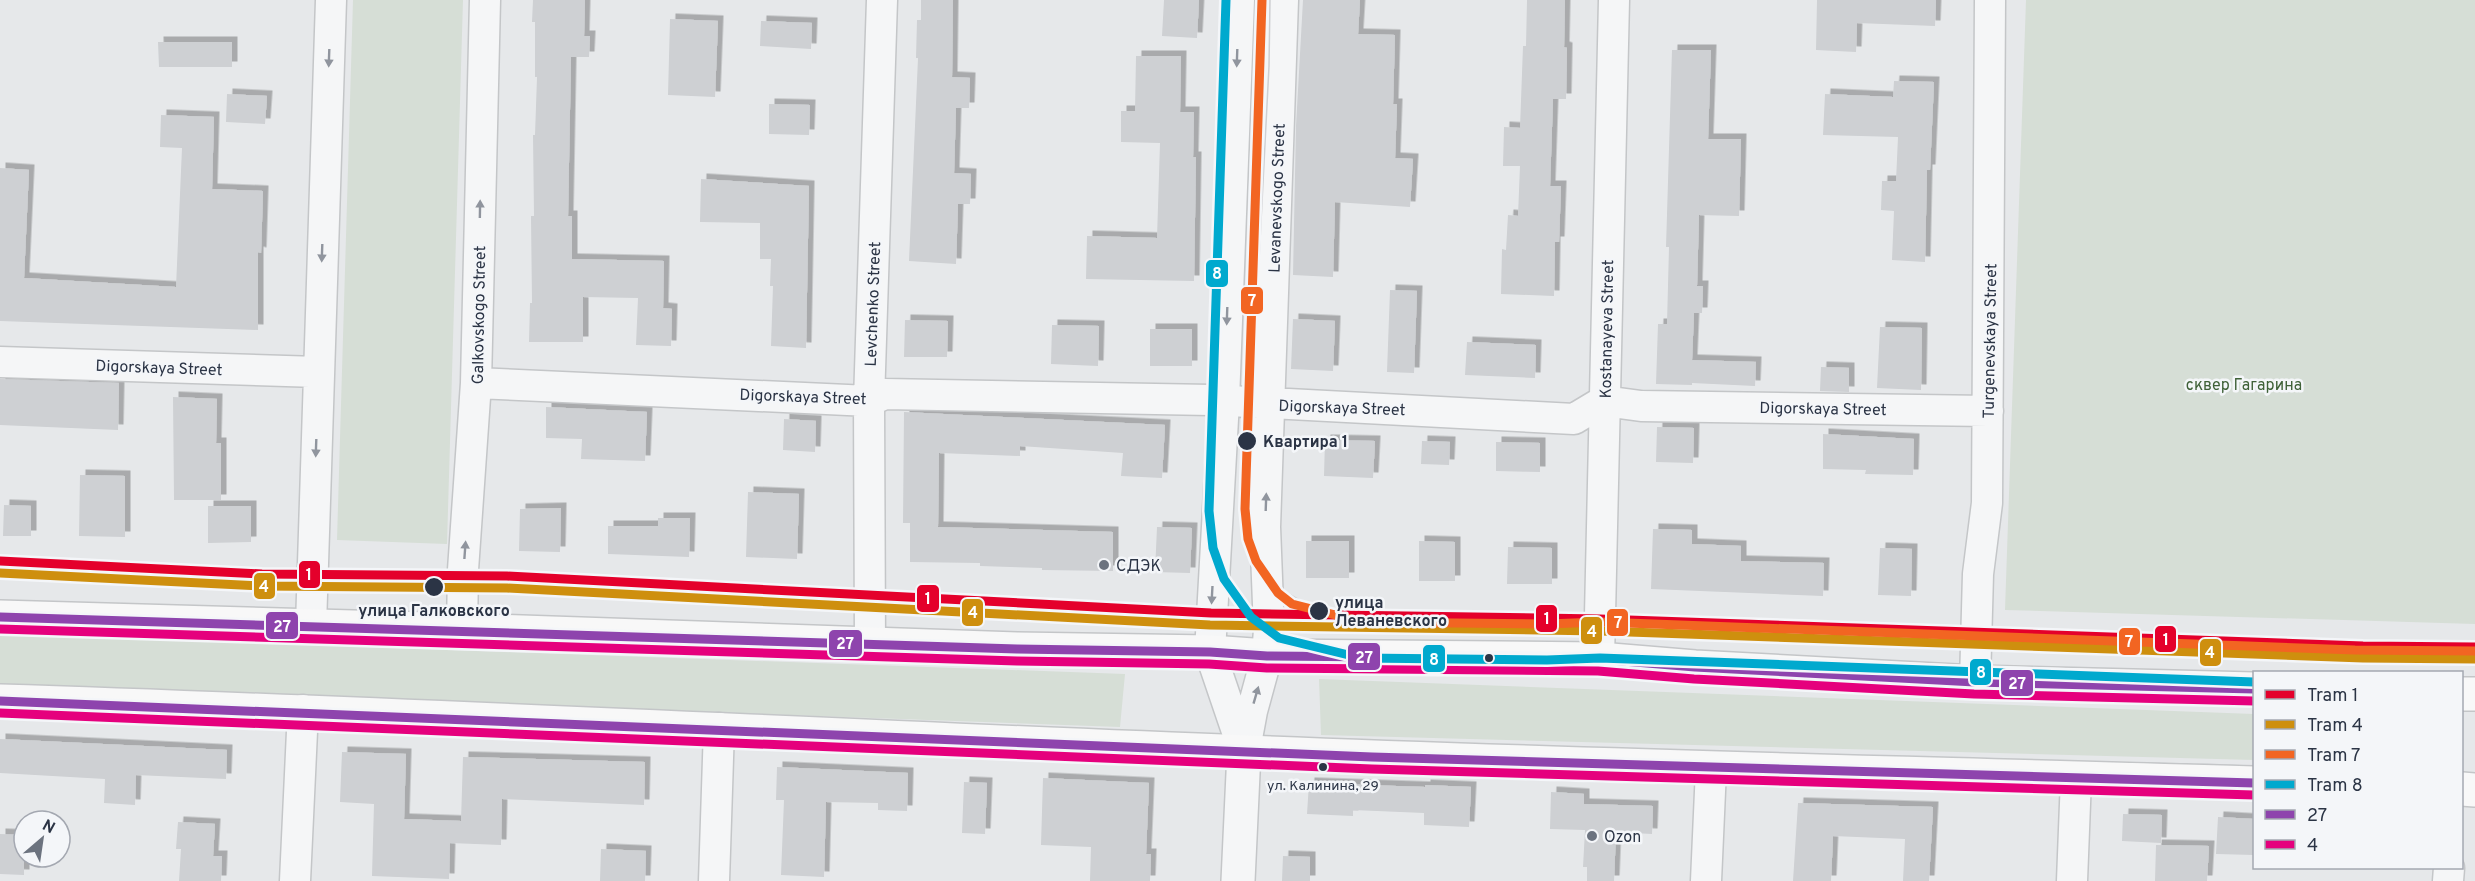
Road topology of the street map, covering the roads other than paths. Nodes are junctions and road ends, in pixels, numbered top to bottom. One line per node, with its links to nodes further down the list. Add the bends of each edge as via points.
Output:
1 (331, 0): 9 (street, one-way to 9)
2 (485, 0): 10 (street, Galkovskogo Street, one-way to 2)
3 (882, 0): 11 (street, Levchenko Street)
4 (1239, 0): 12 (street, Levanevskogo Street, one-way to 12)
5 (1283, 0): 14 (street, Levanevskogo Street)
6 (1614, 0): 13 (street, Kostanayeva Street)
7 (1990, 0): 15 (street, Turgenevskaya Street)
8 (0, 362): 9 (street, Digorskaya Street)
9 (318, 372): 17 (street, one-way to 17)
10 (476, 383): 11 (street, Digorskaya Street); 18 (street, Galkovskogo Street, one-way to 10)
11 (869, 401): 12 (street, Digorskaya Street, via 885,394); 19 (street, Levchenko Street)
12 (1224, 401): 14 (street, Digorskaya Street); 20 (street, Levanevskogo Street, one-way to 20)
13 (1604, 401): 14 (street, Digorskaya Street, via 1574,418); 15 (street, Digorskaya Street, via 1641,406); 22 (street, Kostanayeva Street)
14 (1269, 404): 21 (street, Levanevskogo Street, one-way to 14, via 1265,527)
15 (1988, 411): 23 (street, Turgenevskaya Street, via 1987,503 1978,574)
16 (0, 617): 17 (main road)
17 (311, 626): 18 (main road)
18 (462, 630): 19 (main road)
19 (870, 644): 20 (main road)
20 (1210, 652): 21 (main road); 28 (street, Levanevskogo Street)
21 (1267, 656): 22 (main road); 28 (street, Levanevskogo Street, one-way to 21)
22 (1599, 659): 23 (main road)
23 (1975, 682): 24 (main road)
24 (2253, 689)
25 (0, 701): 26 (main road)
26 (303, 710): 27 (main road); 32 (street)
27 (719, 728): 28 (main road); 33 (street)
28 (1244, 752): 29 (main road); 34 (street, Levanevskogo Street)
29 (1711, 769): 30 (main road); 35 (street)
30 (2076, 778): 31 (main road); 36 (street)
31 (2253, 783)
32 (295, 881)
33 (714, 881)
34 (1238, 881)
35 (1706, 881)
36 (2072, 881)

